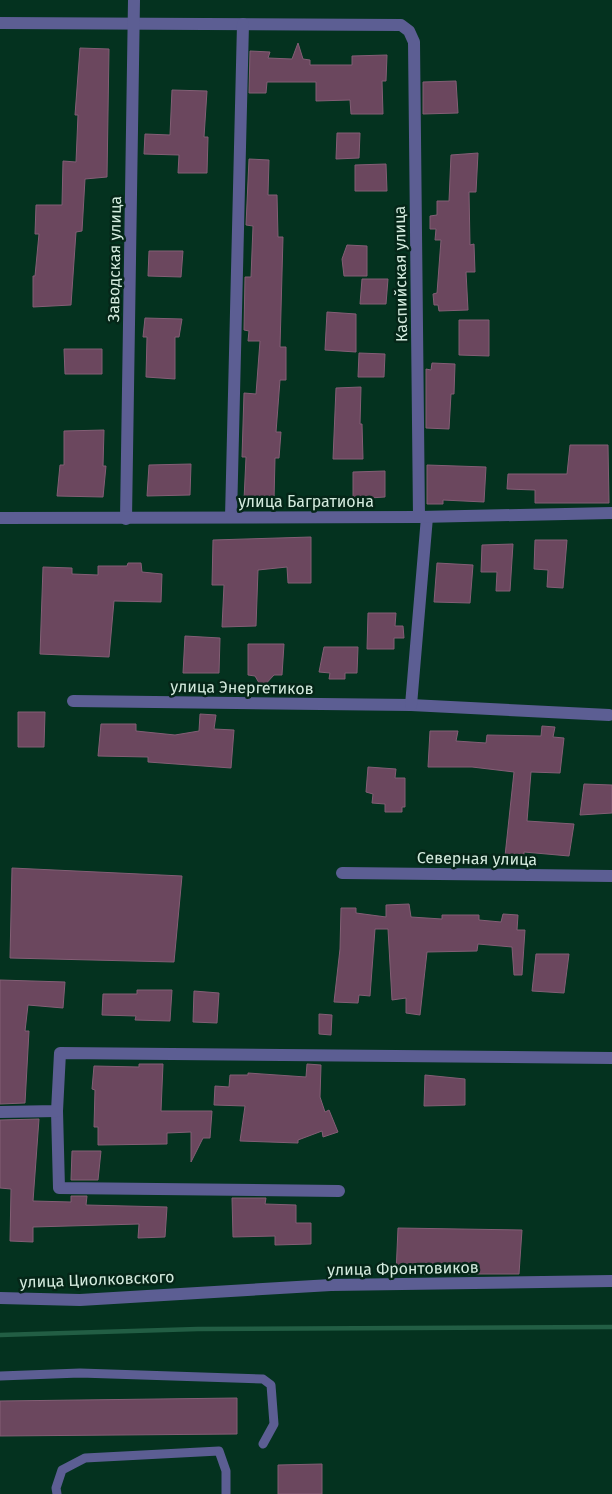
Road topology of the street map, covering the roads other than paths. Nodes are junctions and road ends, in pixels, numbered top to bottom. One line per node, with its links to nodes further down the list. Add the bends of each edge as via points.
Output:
1 (134, 0): 3 (street, Заводская улица)
2 (0, 23): 3 (street)
3 (133, 24): 4 (street); 9 (street, Заводская улица)
4 (243, 24): 6 (street); 7 (street, Каспийская улица, via 401,26 410,31 414,42)
5 (612, 513): 7 (street, улица Багратиона)
6 (231, 517): 7 (street, улица Багратиона); 9 (street, улица Багратиона)
7 (423, 517): 11 (street)
8 (0, 518): 9 (street, улица Багратиона)
9 (126, 519)
10 (73, 701): 11 (street, улица Энергетиков)
11 (411, 705): 12 (street, улица Энергетиков)
12 (609, 715)
13 (342, 873): 14 (street, Северная улица)
14 (612, 876)
15 (612, 1058): 16 (street, via 60,1053)
16 (57, 1111): 17 (street); 18 (street, via 59,1188)
17 (0, 1112)
18 (339, 1191)
19 (612, 1281): 20 (street, улица Фронтовиков, via 331,1285)
20 (195, 1292): 21 (street, улица Циолковского, via 80,1300)
21 (0, 1298)
22 (0, 1376): 23 (lane, via 80,1373 263,1379 272,1384 274,1424)
23 (264, 1444)
24 (57, 1494): 25 (lane, via 62,1470 85,1458 219,1451 226,1471)
25 (226, 1494)

